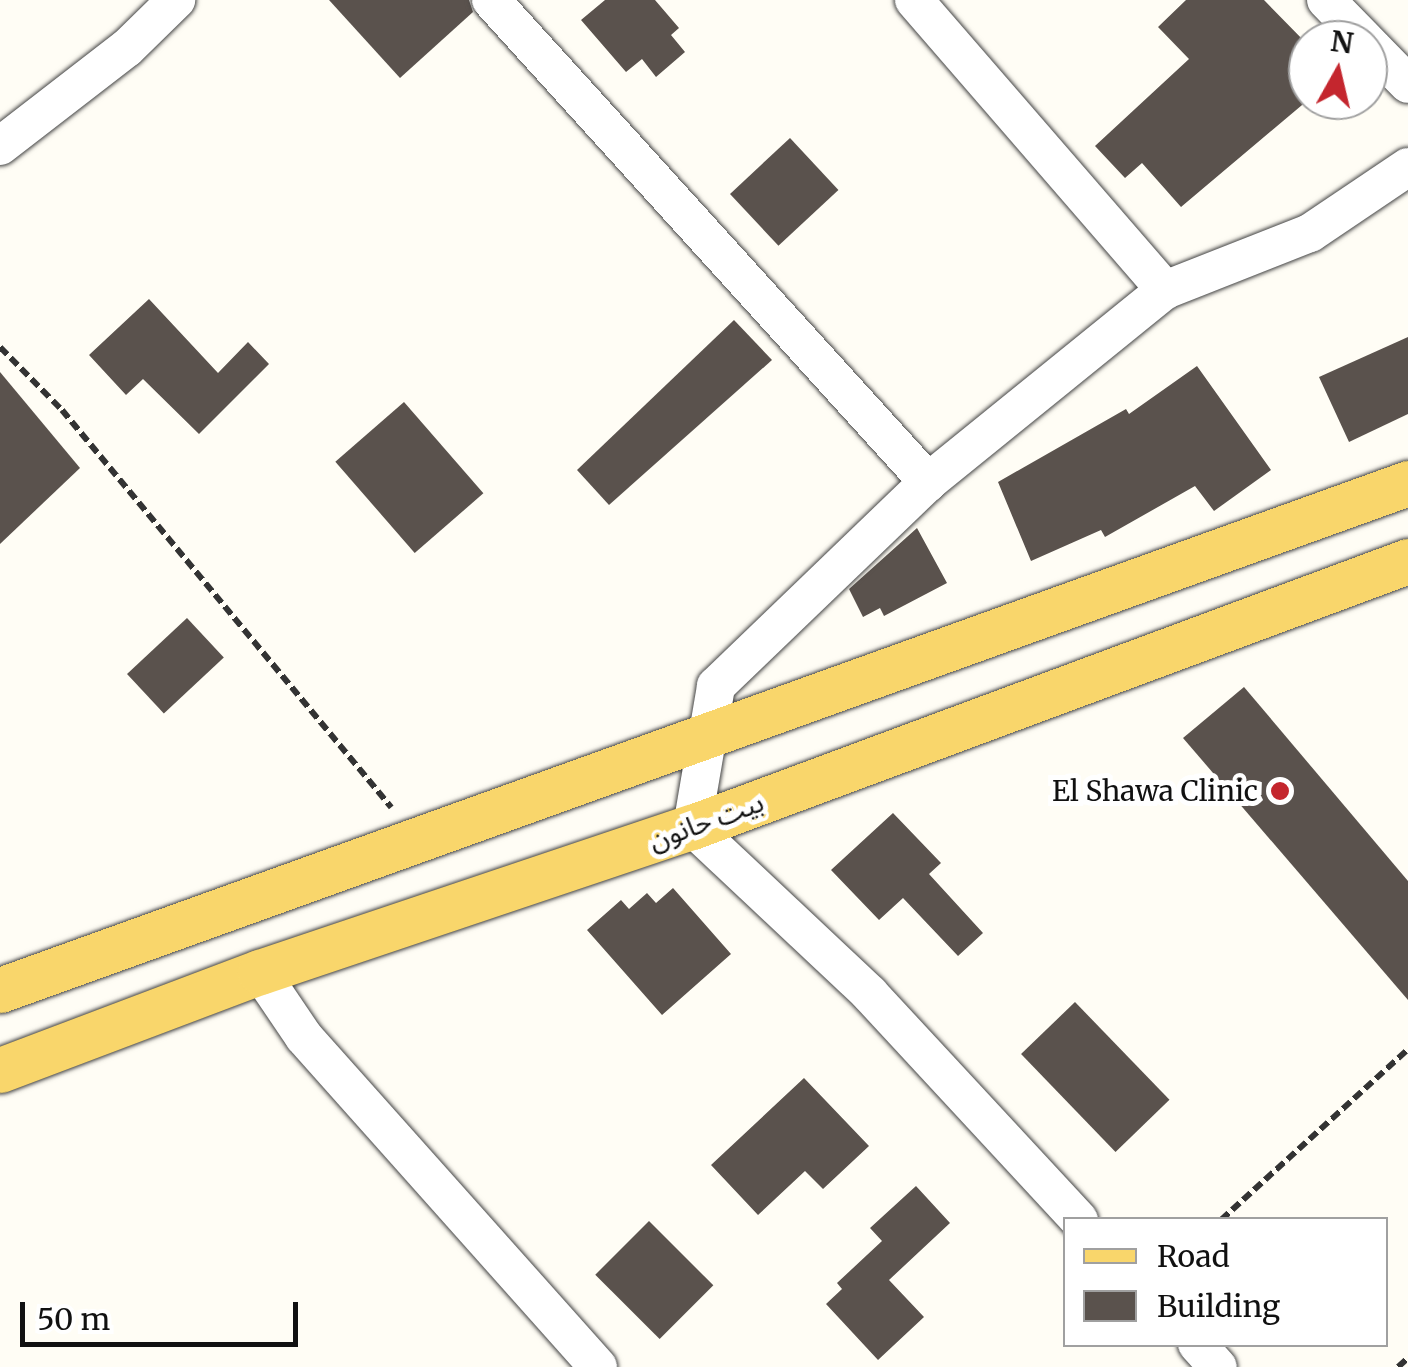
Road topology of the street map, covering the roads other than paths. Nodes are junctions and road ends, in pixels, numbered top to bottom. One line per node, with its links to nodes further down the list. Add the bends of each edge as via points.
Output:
1 (176, 0): 8 (street, via 126,48)
2 (491, 0): 11 (street)
3 (914, 0): 10 (street)
4 (1326, 0): 5 (street)
5 (1346, 20)
6 (1388, 63): 7 (street)
7 (1408, 84)
8 (0, 146)
9 (1408, 167): 10 (street, via 1310,233)
10 (1166, 290): 11 (street)
11 (928, 482): 14 (street, via 716,686)
12 (1408, 483): 14 (main road)
13 (1408, 561): 15 (main road, بيت حانون)
14 (706, 740): 15 (street); 17 (main road)
15 (692, 827): 16 (main road, بيت حانون); 19 (street, via 870,994)
16 (260, 972): 18 (main road, بيت حانون); 21 (street, via 304,1037)
17 (0, 990)
18 (0, 1070)
19 (1076, 1217)
20 (1200, 1347): 22 (street)
21 (598, 1367)
22 (1218, 1367)

